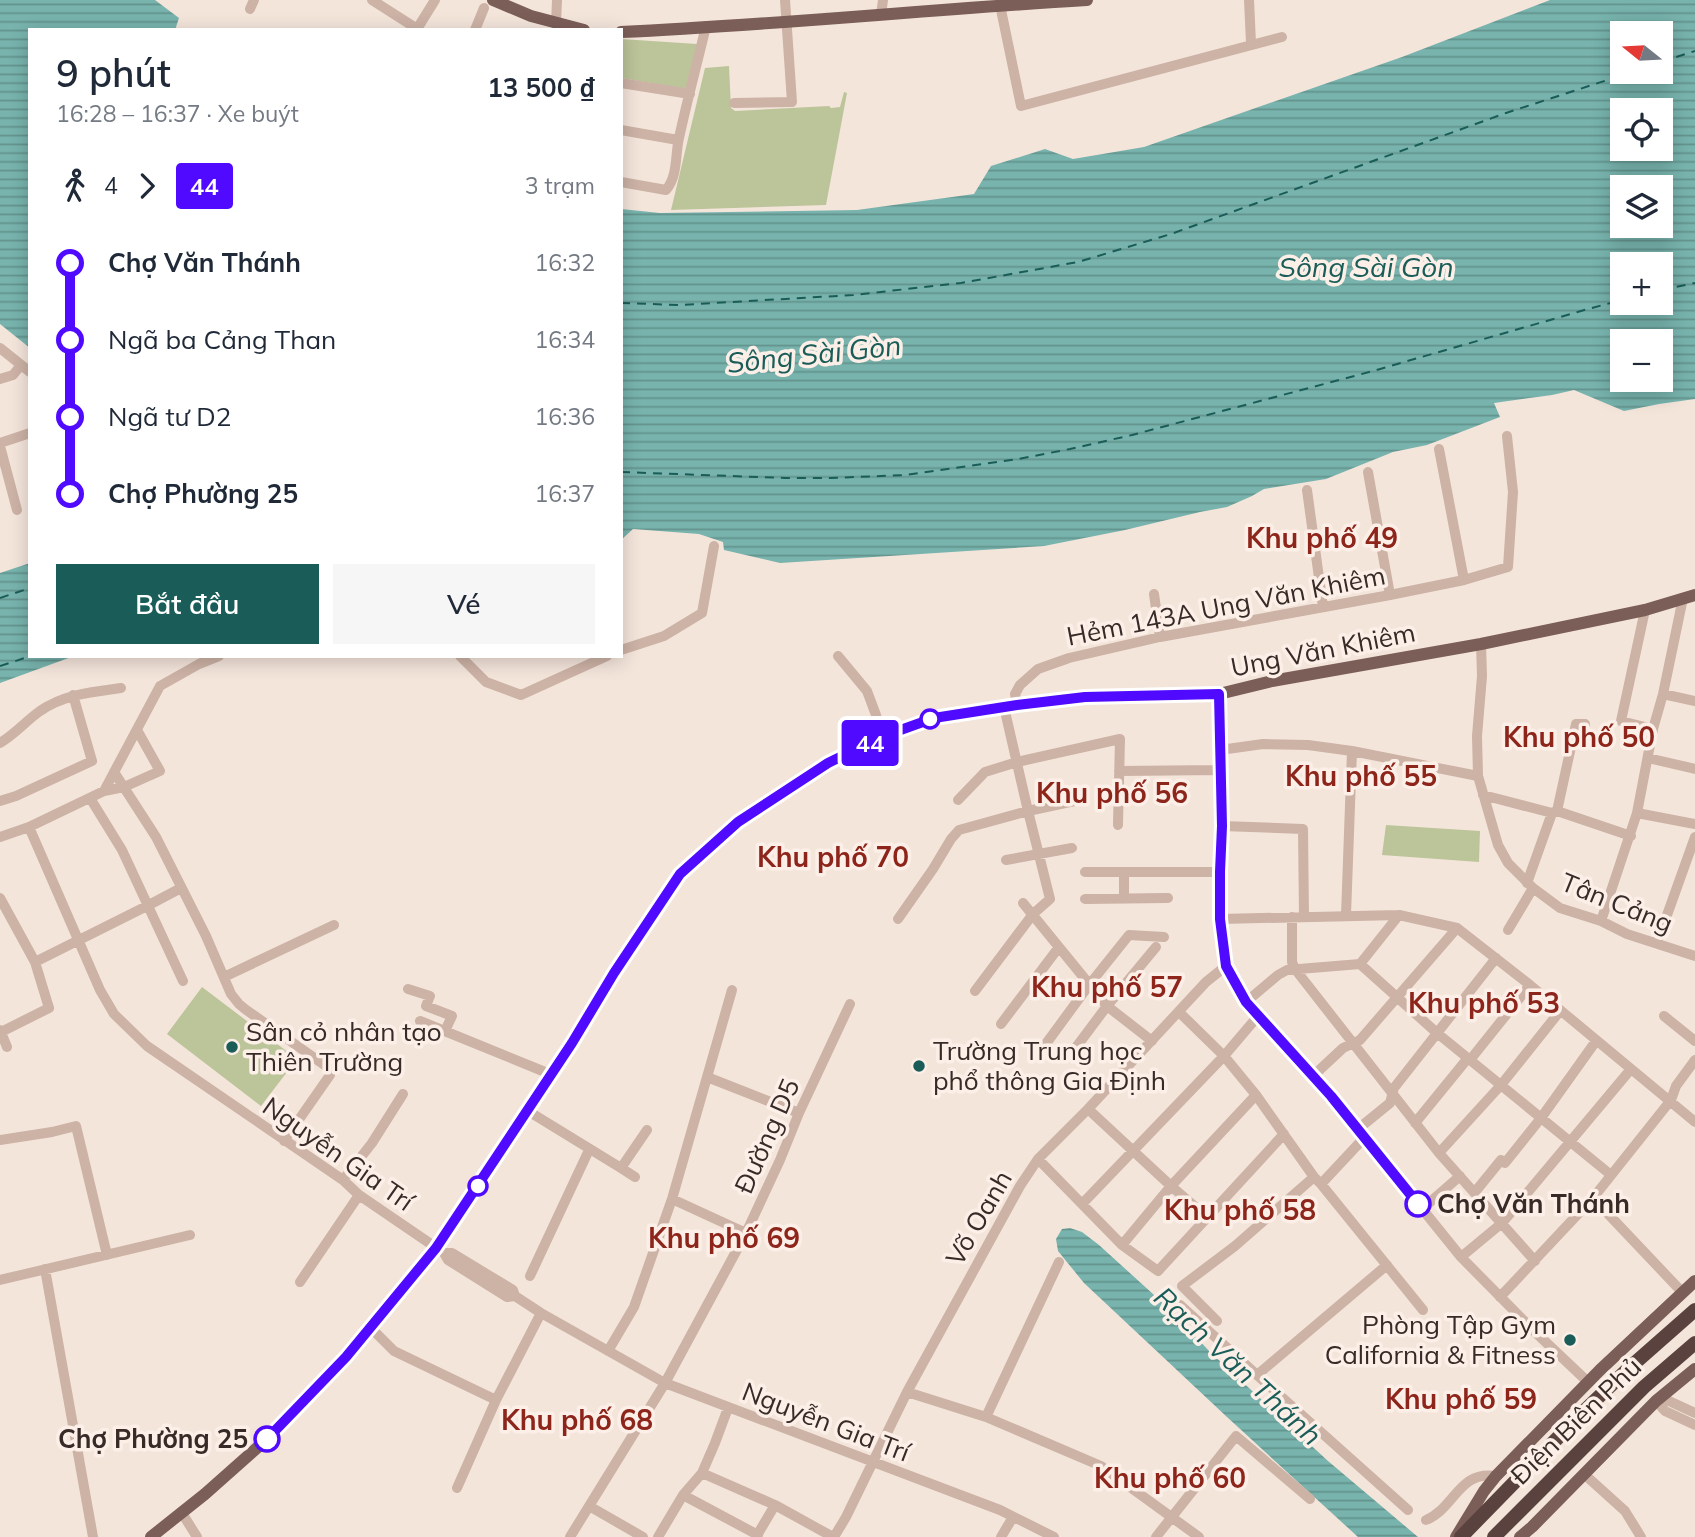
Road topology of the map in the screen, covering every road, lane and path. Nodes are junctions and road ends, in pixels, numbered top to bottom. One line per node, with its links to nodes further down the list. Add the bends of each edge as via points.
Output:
1 (372, 0): 14 (street)
2 (435, 0): 15 (street)
3 (557, 0): 12 (street)
4 (785, 0): 11 (street)
5 (883, 0): 10 (street)
6 (1087, 0): 9 (main road)
7 (1249, 0): 20 (street)
8 (489, 4): 12 (main road); 16 (street)
9 (1000, 5): 10 (main road); 20 (street, via 1021,106)
10 (881, 15): 11 (main road)
11 (786, 22): 13 (main road); 23 (street, via 792,102)
12 (556, 24): 17 (main road)
13 (706, 26): 18 (main road); 22 (street)
14 (416, 28)
15 (419, 28)
16 (476, 28)
17 (575, 28)
18 (623, 32)
19 (1282, 37): 20 (street)
20 (1251, 43)
21 (623, 83): 22 (street)
22 (690, 94): 25 (street)
23 (734, 103)
24 (623, 130): 25 (street)
25 (678, 140): 26 (street, via 673,177 666,190)
26 (623, 182)
27 (0, 348): 28 (street)
28 (20, 365): 29 (street); 30 (street, via 13,375)
29 (28, 371)
30 (0, 379)
31 (28, 434): 33 (street)
32 (1507, 436): 39 (street, Hẻm 143A Ung Văn Khiêm, via 1513,492 1508,567)
33 (0, 445): 37 (street)
34 (1439, 449): 39 (street)
35 (1368, 472): 41 (street)
36 (1307, 490): 43 (street)
37 (17, 510)
38 (714, 547): 47 (street, via 702,613 664,636)
39 (1464, 580): 41 (street, Hẻm 143A Ung Văn Khiêm)
40 (1154, 594): 45 (street)
41 (1390, 595): 43 (street, Hẻm 143A Ung Văn Khiêm)
42 (1689, 597): 44 (main road, Ung Văn Khiêm); 54 (street)
43 (1323, 607): 45 (street, Hẻm 143A Ung Văn Khiêm)
44 (1645, 610): 46 (main road, Ung Văn Khiêm); 59 (street, via 1621,721)
45 (1160, 637): 57 (street, Hẻm 143A Ung Văn Khiêm, via 1038,668 1020,685)
46 (1482, 644): 53 (main road, Ung Văn Khiêm); 71 (street, Tân Cảng)
47 (623, 649)
48 (838, 656): 61 (street, via 867,691)
49 (214, 658): 60 (street, via 160,687)
50 (462, 658): 51 (street, via 486,682 522,695)
51 (603, 658)
52 (121, 688): 55 (street)
53 (1219, 694): 57 (main road, Ung Văn Khiêm, via 1085,697); 63 (street)
54 (1663, 694): 56 (street); 59 (street)
55 (73, 695): 62 (street, via 40,710); 78 (street, via 92,761)
56 (1695, 701)
57 (1011, 706): 61 (main road, Ung Văn Khiêm, via 934,718); 66 (street)
58 (1585, 724): 80 (street, via 1576,723)
59 (1653, 729): 65 (street)
60 (137, 730): 70 (street); 72 (street, via 160,771)
61 (881, 737): 156 (main road, Ung Văn Khiêm, via 828,763 738,822 680,874)
62 (0, 743)
63 (1220, 750): 64 (street, via 1263,744); 68 (street)
64 (1352, 751): 71 (street); 104 (street)
65 (1648, 758): 67 (street); 81 (street)
66 (1017, 762): 69 (street, via 1120,738); 76 (street, via 985,772); 79 (street)
67 (1695, 769)
68 (1220, 770): 69 (street); 84 (street)
69 (1119, 771): 83 (street)
70 (114, 772): 72 (street); 73 (street)
71 (1478, 776): 74 (street, Tân Cảng)
72 (124, 787): 73 (street); 96 (street)
73 (104, 791): 75 (street)
74 (1483, 795): 80 (street); 95 (street, Tân Cảng, via 1498,845)
75 (89, 798): 85 (street); 102 (street, via 122,850)
76 (958, 800)
77 (1079, 800): 79 (street)
78 (0, 802)
79 (1028, 811): 90 (street); 108 (street, via 955,833)
80 (1555, 812): 86 (street); 95 (street)
81 (1637, 813): 82 (street); 86 (street)
82 (1695, 824)
83 (1118, 825)
84 (1222, 826): 94 (street); 106 (street, via 1303,829)
85 (29, 827): 87 (street); 115 (street, Nguyễn Gia Trí)
86 (1631, 836): 110 (street)
87 (0, 837)
88 (1695, 837): 116 (street)
89 (1072, 848): 90 (street)
90 (1039, 855): 91 (street); 103 (street, via 1050,899)
91 (1006, 860)
92 (1085, 872): 93 (street)
93 (1124, 872): 94 (street); 100 (street)
94 (1220, 872): 109 (street)
95 (1530, 885): 110 (street, Tân Cảng, via 1560,908); 113 (street)
96 (180, 888): 102 (street); 125 (street)
97 (0, 898): 121 (street)
98 (1168, 898): 100 (street)
99 (1085, 899): 100 (street)
100 (1124, 899)
101 (1023, 903): 103 (street)
102 (147, 906): 115 (street); 126 (street)
103 (1033, 914): 117 (street); 131 (street)
104 (1346, 915): 105 (street); 106 (street)
105 (1399, 915): 112 (street); 122 (street)
106 (1304, 916): 107 (street)
107 (1292, 917): 109 (street); 124 (street)
108 (898, 919)
109 (1220, 919): 123 (street)
110 (1601, 921): 116 (street, Tân Cảng)
111 (334, 925): 125 (street)
112 (1457, 928): 120 (street); 132 (street)
113 (1508, 930)
114 (1164, 937): 127 (street, via 1129,935)
115 (80, 940): 121 (street); 174 (street, Nguyễn Gia Trí, via 114,1014 146,1046)
116 (1657, 943): 119 (street, Tân Cảng)
117 (1059, 947): 127 (street); 141 (street)
118 (1156, 947): 135 (street)
119 (1695, 956)
120 (1496, 958): 128 (street); 144 (street)
121 (34, 962): 142 (street, via 49,1008)
122 (1360, 964): 124 (street); 132 (street)
123 (1226, 966): 133 (street); 137 (street, Võ Oanh)
124 (1294, 969): 133 (street, via 1278,975); 148 (street)
125 (224, 977): 174 (street, via 239,1004 330,1069)
126 (183, 981)
127 (1089, 985): 135 (street); 151 (street)
128 (1530, 985): 136 (street); 153 (street)
129 (408, 989): 143 (street, via 430,996 426,1006 452,1016)
130 (732, 990): 158 (street)
131 (975, 991)
132 (1397, 995): 144 (street); 148 (street)
133 (1246, 1002): 139 (street)
134 (850, 1004): 166 (street, Đường D5)
135 (1107, 1006): 145 (street); 150 (street)
136 (1560, 1011): 146 (street); 159 (street)
137 (1179, 1012): 145 (street, Võ Oanh); 152 (street)
138 (1664, 1016): 147 (street)
139 (1258, 1017): 152 (street); 157 (street)
140 (420, 1021): 143 (street)
141 (1001, 1024)
142 (1, 1031): 149 (street)
143 (446, 1031): 156 (street)
144 (1437, 1033): 153 (street); 161 (street)
145 (1152, 1041): 164 (street, Võ Oanh)
146 (1596, 1041): 155 (street); 167 (street)
147 (1695, 1041)
148 (1353, 1044): 157 (street); 161 (street)
149 (7, 1047)
150 (1071, 1054)
151 (1037, 1056)
152 (1224, 1056): 162 (street); 177 (street)
153 (1469, 1059): 159 (street); 169 (street)
154 (1695, 1060): 163 (street)
155 (1631, 1069): 163 (street); 175 (street)
156 (550, 1074): 165 (main road, Ung Văn Khiêm)
157 (1313, 1076): 171 (street)
158 (707, 1077): 166 (street); 190 (street)
159 (1501, 1086): 167 (street); 178 (street)
160 (402, 1094): 184 (street)
161 (1392, 1094): 169 (street); 171 (street, via 1390,1103)
162 (1256, 1096): 172 (street); 186 (street)
163 (1671, 1100): 168 (street); 181 (street)
164 (1088, 1109): 177 (street); 179 (street, Võ Oanh)
165 (528, 1111): 176 (street); 198 (main road, Ung Văn Khiêm)
166 (799, 1113): 195 (street, Đường D5)
167 (1541, 1118): 175 (street); 187 (street)
168 (1695, 1122)
169 (1415, 1123): 178 (street)
170 (647, 1130): 180 (street)
171 (1361, 1133): 185 (street); 192 (street)
172 (1284, 1134): 185 (street); 193 (street)
173 (0, 1140): 199 (street, via 76,1126)
174 (284, 1141): 184 (street, Nguyễn Gia Trí)
175 (1570, 1142): 181 (street); 194 (street)
176 (589, 1150): 180 (street); 205 (street)
177 (1133, 1150): 186 (street); 191 (street)
178 (1439, 1153): 182 (street)
179 (1038, 1159): 191 (street); 225 (street, Võ Oanh)
180 (621, 1168): 183 (street)
181 (1611, 1175): 189 (street)
182 (1460, 1176): 187 (street); 192 (street)
183 (635, 1177)
184 (343, 1180): 188 (street, Nguyễn Gia Trí)
185 (1317, 1181): 203 (street); 215 (street, via 1182,1286)
186 (1171, 1186): 193 (street); 197 (street)
187 (1475, 1192): 194 (street)
188 (359, 1195): 198 (street, Nguyễn Gia Trí); 208 (street)
189 (1593, 1198): 201 (street); 209 (street)
190 (672, 1199): 195 (street); 218 (street, via 634,1307)
191 (1082, 1204): 197 (street)
192 (1422, 1209): 200 (street)
193 (1207, 1217): 197 (street, via 1157,1271)
194 (1502, 1223): 200 (street); 201 (street)
195 (746, 1233): 223 (street, Đường D5)
196 (190, 1236): 199 (street)
197 (1122, 1245)
198 (440, 1251): 214 (street, Nguyễn Gia Trí, via 508,1297 515,1296); 216 (main road, Ung Văn Khiêm)
199 (107, 1255): 204 (street)
200 (1461, 1257): 210 (street)
201 (1535, 1261): 210 (street)
202 (1059, 1262): 231 (street)
203 (1387, 1265): 212 (street); 221 (street)
204 (45, 1269): 206 (street); 249 (street)
205 (530, 1276)
206 (0, 1280)
207 (1695, 1281): 209 (main road, Điện Biên Phủ)
208 (300, 1282)
209 (1682, 1292): 222 (main road, Điện Biên Phủ)
210 (1500, 1297): 222 (street)
211 (1180, 1305): 221 (street)
212 (1423, 1310)
213 (1695, 1310): 219 (highway, Điện Biên Phủ)
214 (541, 1313): 218 (street, Nguyễn Gia Trí); 226 (street)
215 (1217, 1321)
216 (371, 1328): 226 (street, via 394,1351); 244 (main road, Ung Văn Khiêm, via 267,1439)
217 (1695, 1343): 224 (highway, Điện Biên Phủ)
218 (608, 1351): 223 (street, Nguyễn Gia Trí)
219 (1628, 1369): 224 (highway, via 1626,1384); 229 (highway, Điện Biên Phủ)
220 (1695, 1369): 227 (main road, Điện Biên Phủ)
221 (1257, 1375): 243 (street)
222 (1588, 1382): 237 (main road, Điện Biên Phủ)
223 (665, 1383): 228 (street, Nguyễn Gia Trí); 242 (street, Đường D5)
224 (1644, 1387): 233 (highway, Điện Biên Phủ)
225 (907, 1392): 231 (street); 234 (street, Võ Oanh)
226 (496, 1400): 238 (street)
227 (1656, 1401): 230 (street, via 1669,1401); 232 (street, via 1665,1411); 236 (main road, Điện Biên Phủ)
228 (728, 1408): 234 (street, Nguyễn Gia Trí); 235 (street)
229 (1582, 1413): 233 (highway, via 1599,1415); 261 (highway, Điện Biên Phủ)
230 (1695, 1413)
231 (986, 1417): 246 (street, via 1101,1466)
232 (1695, 1425)
233 (1599, 1431): 262 (highway, Điện Biên Phủ)
234 (873, 1462): 245 (street, Nguyễn Gia Trí); 255 (street, Võ Oanh)
235 (702, 1473): 239 (street); 241 (street)
236 (1584, 1474): 263 (main road, Điện Biên Phủ); 264 (street, via 1625,1511)
237 (1496, 1476): 247 (street, via 1478,1476 1467,1482 1440,1512); 260 (main road, Điện Biên Phủ)
238 (457, 1488)
239 (683, 1495): 248 (street); 254 (street)
240 (1310, 1499): 246 (street, via 1236,1436)
241 (775, 1505): 248 (street); 255 (street)
242 (589, 1506): 252 (street, Đường D5); 253 (street)
243 (1408, 1510)
244 (182, 1513): 250 (main road, Ung Văn Khiêm); 251 (street)
245 (1013, 1517): 256 (street); 257 (street, Nguyễn Gia Trí)
246 (1170, 1517): 258 (street); 259 (street)
247 (1426, 1520)
248 (757, 1536)
249 (93, 1537)
250 (151, 1537)
251 (197, 1537)
252 (570, 1537)
253 (643, 1537)
254 (658, 1537)
255 (834, 1537)
256 (1001, 1537)
257 (1054, 1537)
258 (1156, 1537)
259 (1199, 1537)
260 (1456, 1537)
261 (1461, 1537)
262 (1494, 1537)
263 (1520, 1537)
264 (1641, 1537)

